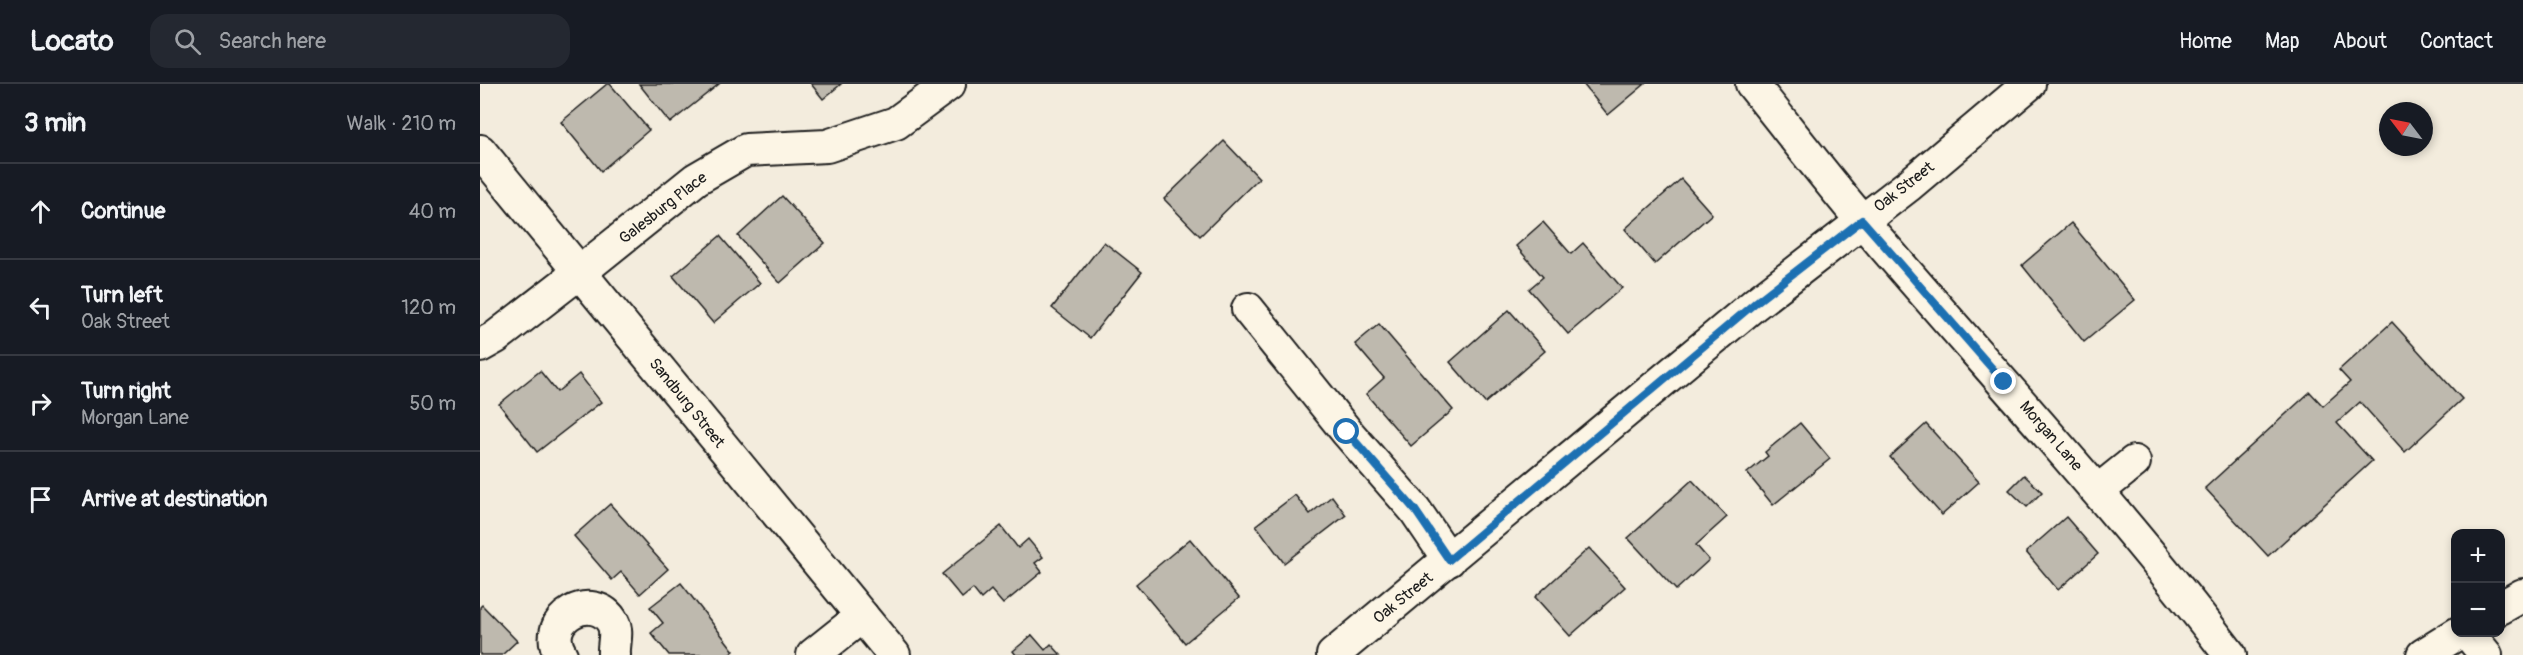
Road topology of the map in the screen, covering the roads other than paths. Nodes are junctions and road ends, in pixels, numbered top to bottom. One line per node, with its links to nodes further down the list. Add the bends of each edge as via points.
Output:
1 (949, 84): 6 (street, Galesburg Place, via 896,123 827,146 746,150 696,179)
2 (1752, 84): 5 (street, Morgan Lane)
3 (2029, 84): 5 (street, Oak Street)
4 (480, 151): 6 (street, Sandburg Street)
5 (1862, 220): 10 (street, Morgan Lane); 11 (street, Oak Street, via 1755,303)
6 (580, 272): 8 (street, Galesburg Place); 14 (street, Sandburg Street)
7 (1248, 309): 11 (street, via 1415,510)
8 (480, 346)
9 (2134, 462): 10 (street)
10 (2098, 491): 22 (street, Morgan Lane)
11 (1449, 560): 21 (street, Oak Street)
12 (2523, 595): 13 (street)
13 (2505, 605)
14 (862, 616): 19 (street); 20 (street, Sandburg Street)
15 (2453, 637): 23 (street)
16 (2470, 637): 24 (street)
17 (561, 655): 18 (street, via 556,631 564,617 577,609 594,609 613,623)
18 (614, 655)
19 (813, 655)
20 (894, 655)
21 (1333, 655)
22 (2230, 655)
23 (2423, 655)
24 (2486, 655)

